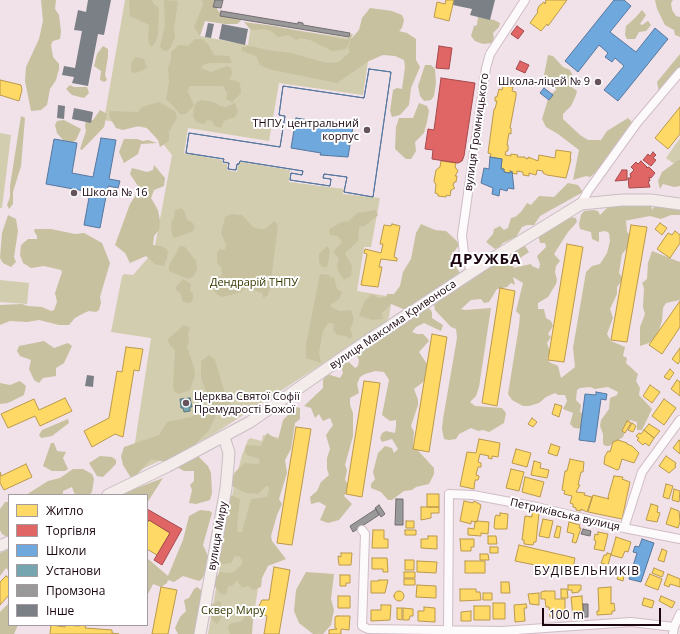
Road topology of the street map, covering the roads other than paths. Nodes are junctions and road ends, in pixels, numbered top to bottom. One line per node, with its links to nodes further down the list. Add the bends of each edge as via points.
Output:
1 (525, 0): 5 (street, вулиця Громницького, via 490,54 486,68 462,235 464,254)
2 (680, 72): 3 (street, via 638,124)
3 (581, 204): 4 (main road, вулиця Максима Кривоноса, via 651,200); 5 (main road, вулиця Максима Кривоноса)
4 (680, 204)
5 (472, 272): 7 (main road, вулиця Максима Кривоноса, via 267,411)
6 (680, 420): 9 (street, via 642,472)
7 (224, 437): 8 (main road, вулиця Максима Кривоноса); 15 (main road, вулиця Миру, via 228,453 227,482)
8 (110, 494)
9 (624, 528): 11 (street, Петриківська вулиця); 14 (street, Петриківська вулиця, via 536,507 473,495 449,494)
10 (362, 530): 14 (street, via 362,626 368,629)
11 (680, 539)
12 (680, 614): 13 (street)
13 (673, 630): 14 (street, via 631,622)
14 (448, 632)
15 (200, 634)

